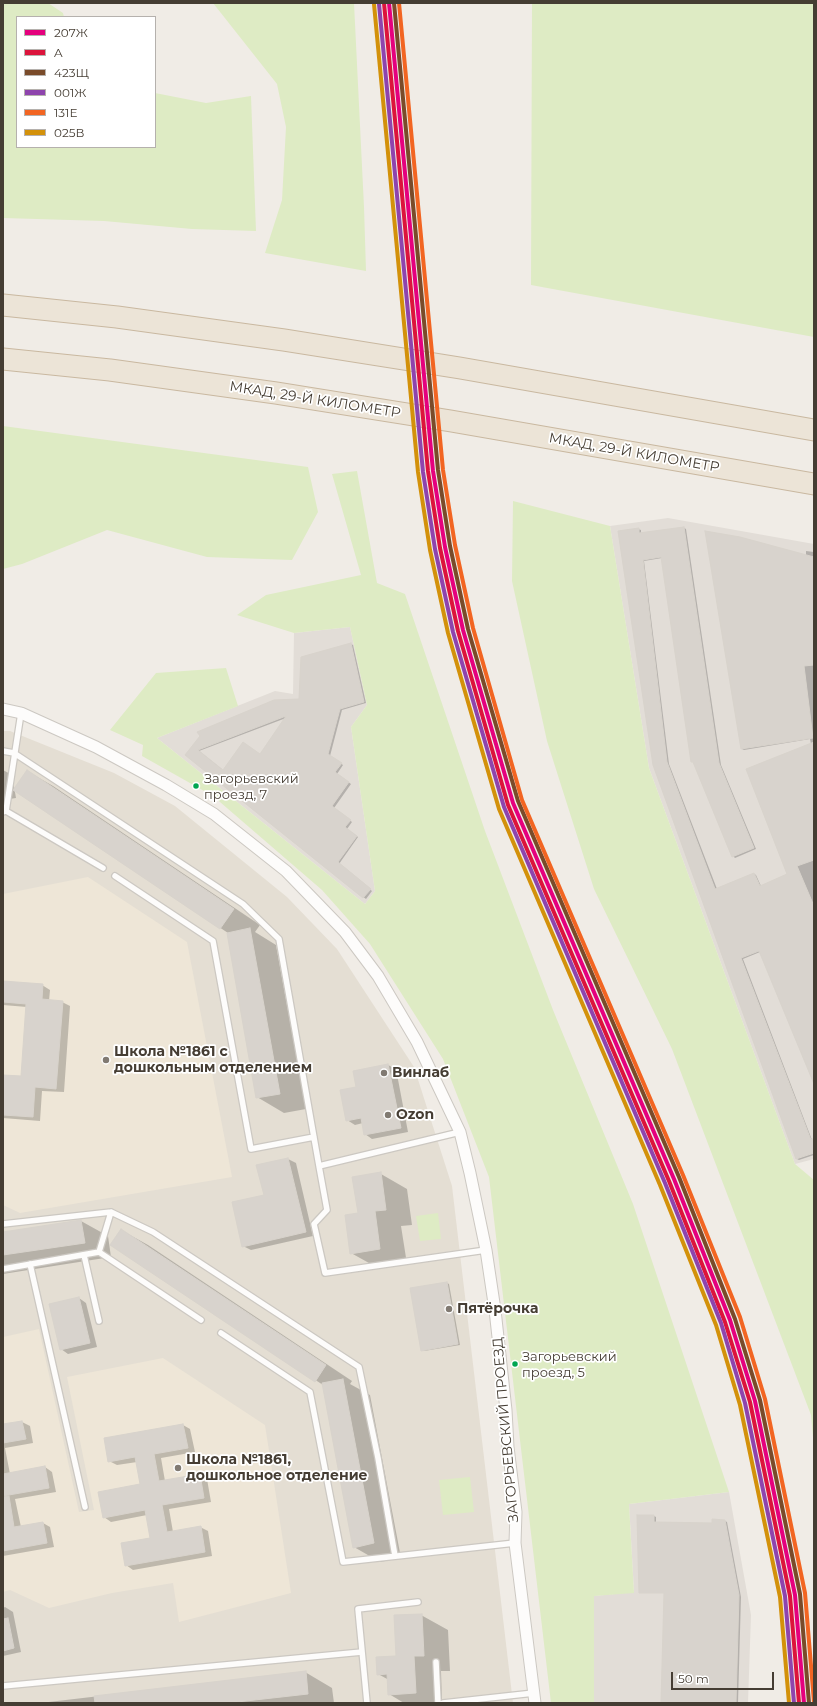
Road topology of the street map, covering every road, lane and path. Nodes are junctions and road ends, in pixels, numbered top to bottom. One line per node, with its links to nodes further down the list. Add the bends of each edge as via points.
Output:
1 (3, 305): 3 (highway, via 117,317 284,340)
2 (3, 359): 4 (highway, МКАД, 29-Й КИЛОМЕТР, via 110,370 276,393 451,420)
3 (814, 430)
4 (814, 484)
5 (3, 709): 6 (street, ЗАГОРЬЕВСКИЙ ПРОЕЗД)
6 (21, 713): 8 (lane); 12 (street, ЗАГОРЬЕВСКИЙ ПРОЕЗД, via 96,747 189,799 214,814 286,871 345,932 378,976 417,1042)
7 (3, 751): 8 (lane)
8 (14, 753): 9 (lane); 13 (lane, via 243,904 279,939)
9 (5, 811): 10 (lane)
10 (104, 868)
11 (115, 876): 13 (lane, via 213,941 251,1149)
12 (460, 1132): 14 (lane); 17 (street, ЗАГОРЬЕВСКИЙ ПРОЕЗД)
13 (314, 1137): 14 (lane)
14 (319, 1166): 17 (lane, via 327,1210 314,1224 325,1273)
15 (111, 1212): 16 (lane); 18 (lane); 27 (lane, via 153,1232 359,1367)
16 (3, 1224)
17 (486, 1250): 26 (street, ЗАГОРЬЕВСКИЙ ПРОЕЗД, via 506,1410 516,1512)
18 (99, 1252): 19 (lane); 22 (lane)
19 (84, 1255): 20 (lane); 23 (lane)
20 (30, 1264): 21 (lane); 25 (lane)
21 (3, 1269)
22 (201, 1320)
23 (98, 1321)
24 (221, 1333): 27 (lane, via 310,1392 342,1562)
25 (85, 1507)
26 (515, 1543): 27 (lane); 32 (street, ЗАГОРЬЕВСКИЙ ПРОЕЗД)
27 (395, 1556)
28 (418, 1602): 29 (lane, via 358,1609)
29 (362, 1652): 31 (lane); 33 (lane)
30 (436, 1662): 34 (lane)
31 (3, 1686)
32 (535, 1698): 35 (lane)
33 (367, 1703)
34 (438, 1703)
35 (443, 1703)

